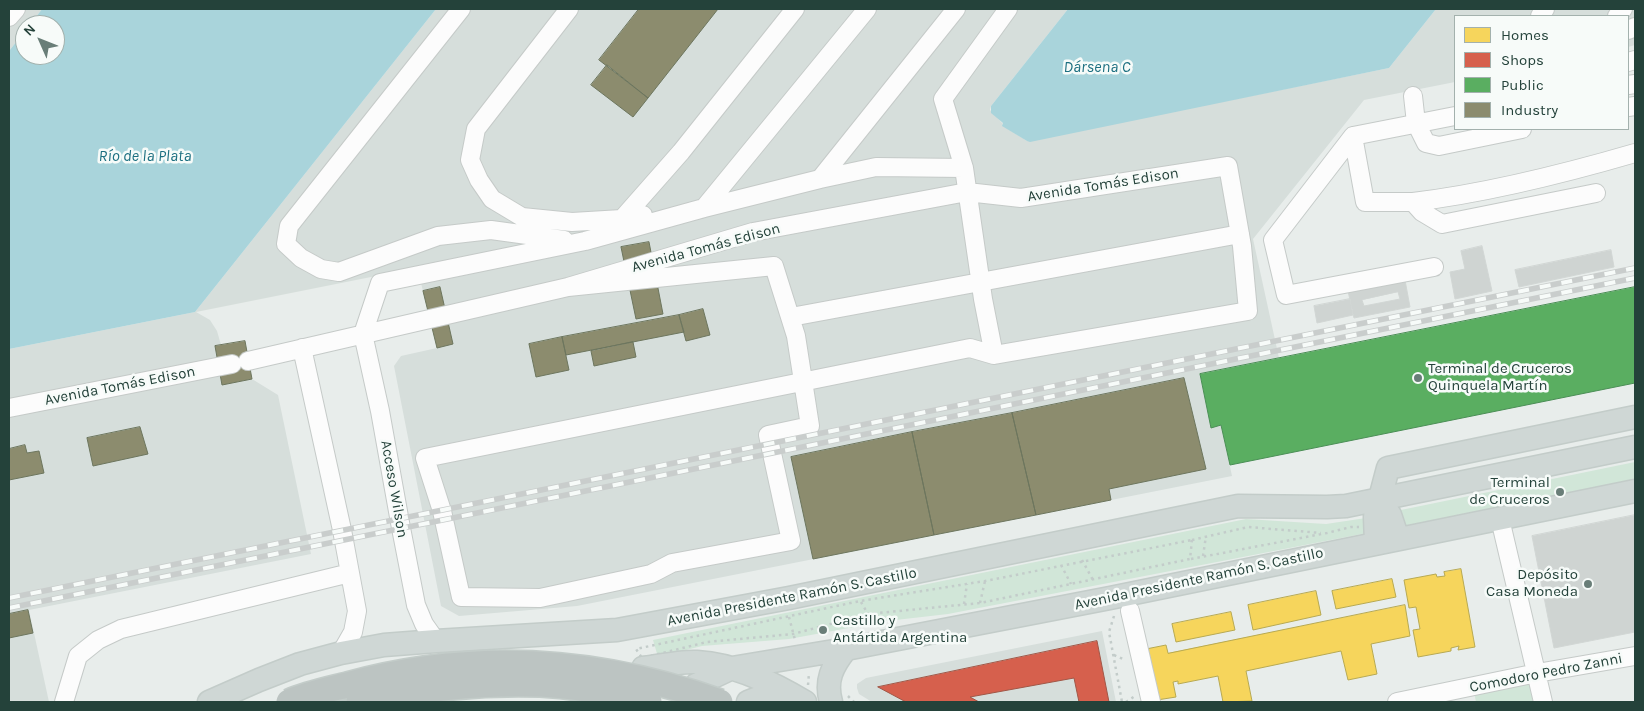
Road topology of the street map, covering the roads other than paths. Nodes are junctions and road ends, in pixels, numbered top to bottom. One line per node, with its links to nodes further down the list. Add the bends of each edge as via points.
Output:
1 (16, 9): 8 (street)
2 (461, 9): 23 (street, via 289,226 286,244 301,258 321,269 339,272 438,236 491,230)
3 (569, 9): 21 (street, via 476,129 470,160 492,199 522,217 572,222)
4 (795, 9): 21 (street)
5 (867, 9): 20 (street)
6 (956, 9): 16 (street)
7 (1008, 9): 15 (street, via 943,99)
8 (9, 17)
9 (1413, 96): 11 (street)
10 (1454, 116): 11 (street)
11 (1416, 123): 12 (street, via 1426,143 1439,146); 13 (street)
12 (1517, 130)
13 (1353, 136): 19 (street, via 1365,202); 24 (street, via 1273,240 1286,295)
14 (1635, 153): 19 (street, via 1593,166 1453,197)
15 (964, 168): 16 (street, via 876,167); 17 (street)
16 (820, 179): 20 (street)
17 (967, 192): 22 (street, Avenida Tomás Edison, via 1021,198 1228,166); 25 (street); 26 (street, Avenida Tomás Edison, via 752,232)
18 (1596, 193): 19 (street, via 1442,224 1422,212)
19 (1413, 202)
20 (704, 208): 21 (street); 23 (street)
21 (622, 219)
22 (1240, 234): 25 (street); 30 (street, via 1248,311)
23 (585, 241): 28 (street, via 380,283)
24 (1434, 267)
25 (981, 282): 27 (street); 30 (street)
26 (568, 287): 27 (street, via 774,266); 28 (street, Avenida Tomás Edison)
27 (792, 318): 31 (street)
28 (363, 334): 29 (street, Avenida Tomás Edison); 42 (street, Acceso Wilson, via 416,604)
29 (302, 348): 32 (street, Avenida Tomás Edison); 40 (street)
30 (994, 355): 31 (street, via 970,348)
31 (803, 383): 31 (street, via 425,458 442,511 461,597 540,598 651,574 672,563 790,541 768,435 810,426)
32 (9, 408)
33 (1635, 417): 36 (main road, via 1388,468)
34 (1635, 447): 36 (main road, Avenida Presidente Ramón S. Castillo)
35 (1635, 491): 37 (main road, Avenida Presidente Ramón S. Castillo)
36 (1379, 500): 38 (main road, via 1390,515); 39 (main road, via 1375,517); 42 (main road, Avenida Presidente Ramón S. Castillo, via 1327,507 1238,506 836,589 617,630)
37 (1500, 518): 38 (main road, Avenida Presidente Ramón S. Castillo); 48 (street)
38 (1398, 539): 39 (main road, Avenida Presidente Ramón S. Castillo)
39 (1376, 543): 43 (main road, Avenida Presidente Ramón S. Castillo)
40 (350, 573): 44 (street, via 357,611 353,632); 53 (street, via 121,629 98,640 78,656)
41 (1130, 611): 61 (street)
42 (436, 641): 44 (main road, Avenida Presidente Ramón S. Castillo)
43 (846, 649): 47 (main road, Avenida Presidente Ramón S. Castillo); 51 (main road, via 830,674 828,693)
44 (341, 652): 54 (main road, Avenida Presidente Ramón S. Castillo, via 284,670)
45 (1635, 656): 48 (street, Comodoro Pedro Zanni)
46 (642, 668): 47 (main road, Avenida Presidente Ramón S. Castillo, via 696,662)
47 (732, 668): 49 (main road, Avenida Presidente Ramón S. Castillo); 50 (main road)
48 (1537, 673): 62 (street, Comodoro Pedro Zanni); 63 (street)
49 (696, 685)
50 (780, 689): 59 (main road); 60 (main road)
51 (839, 698)
52 (52, 702): 53 (street)
53 (64, 702)
54 (209, 702)
55 (289, 702): 58 (highway, bridge, via 376,676 415,669 528,662 625,675)
56 (358, 702): 57 (highway, bridge, via 436,689 540,684 595,690)
57 (649, 702)
58 (720, 702)
59 (748, 702)
60 (805, 702)
61 (1151, 702)
62 (1397, 702)
63 (1543, 702)

